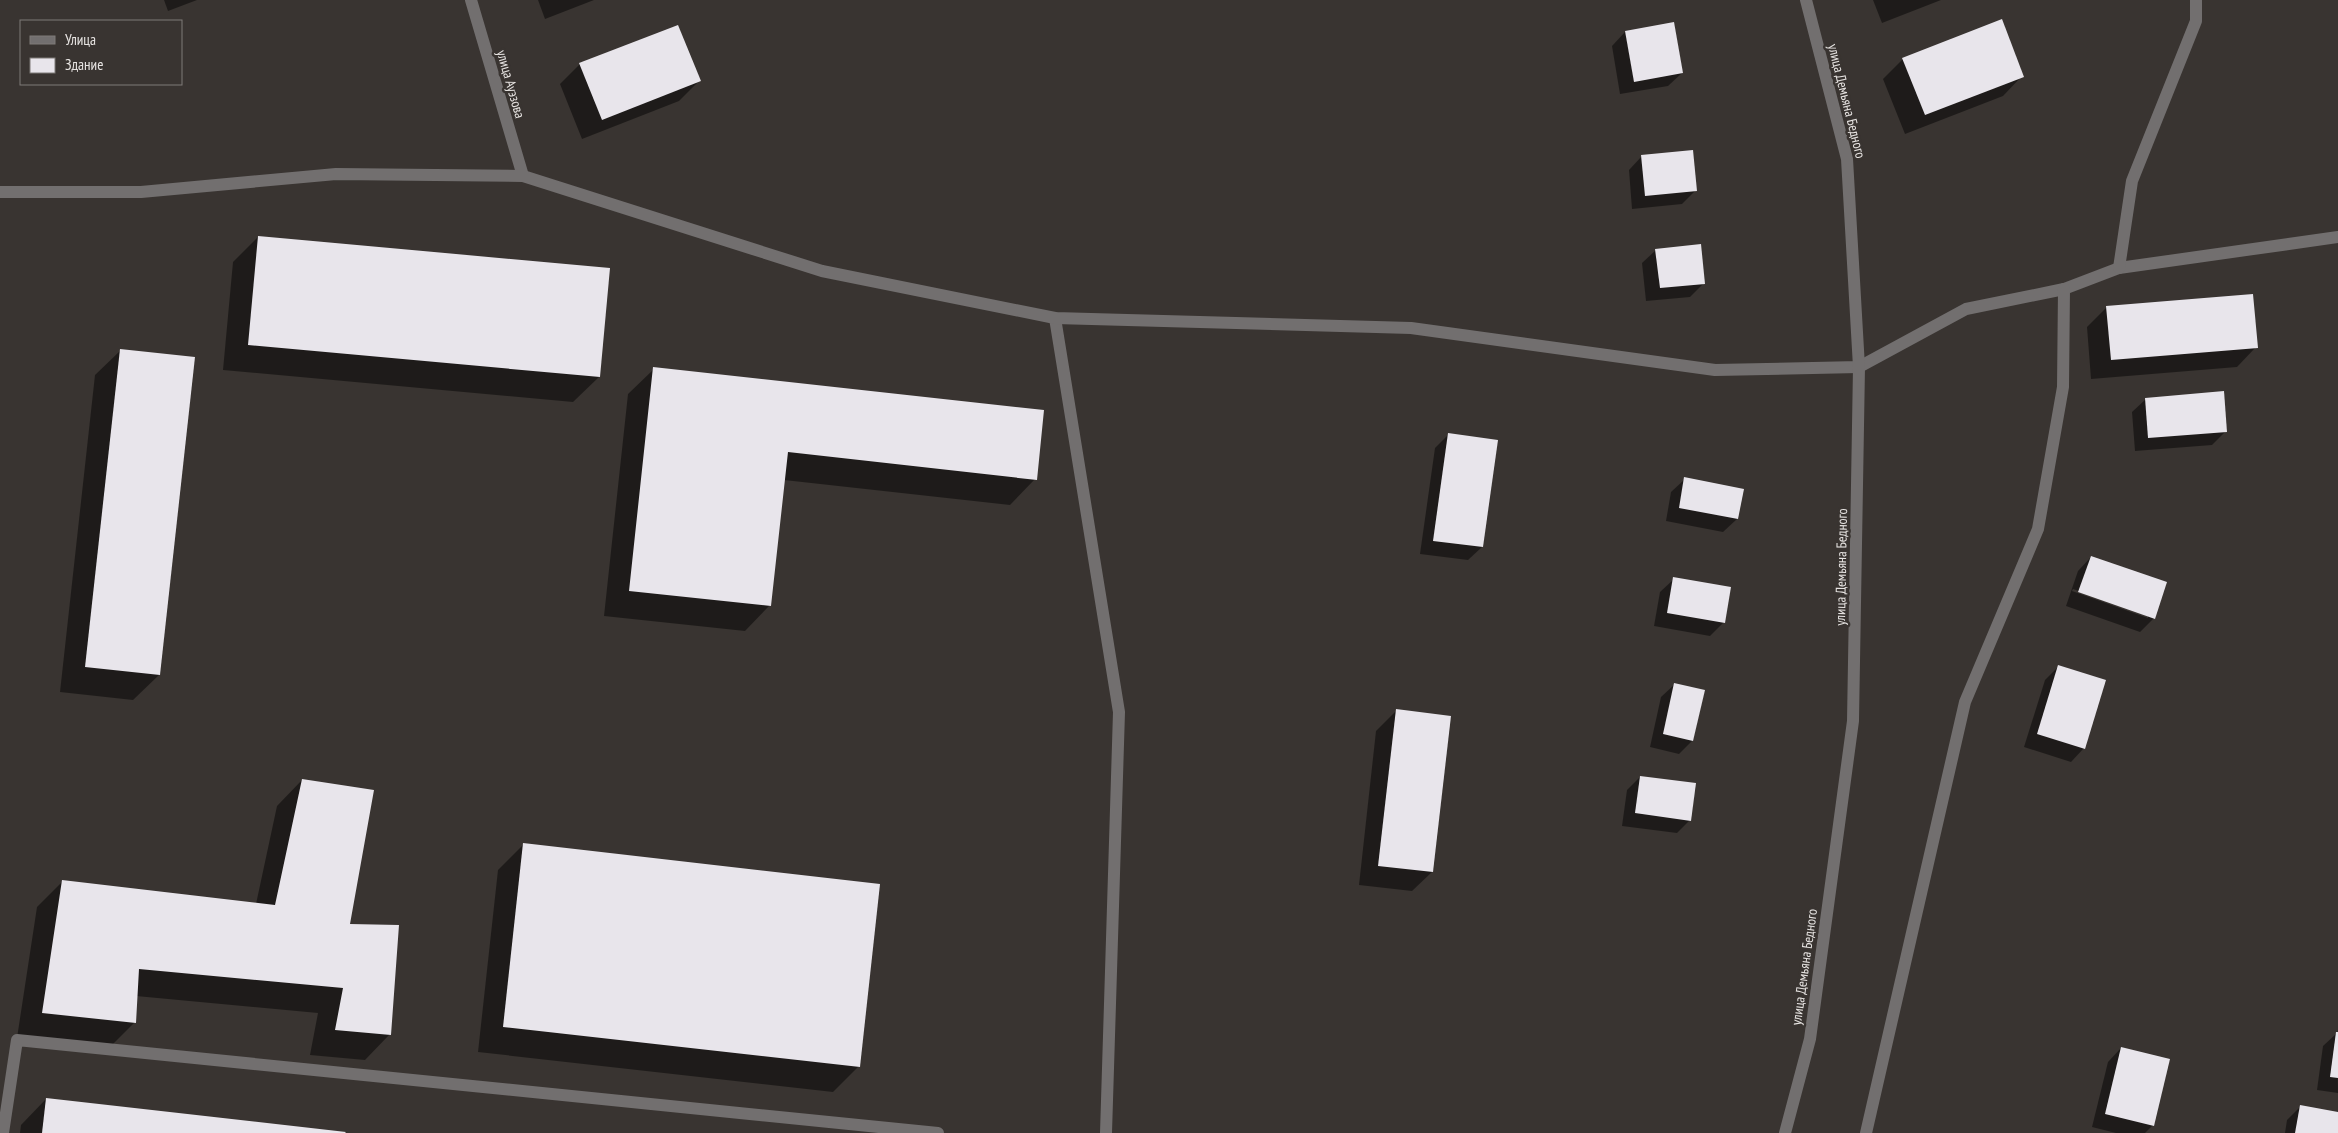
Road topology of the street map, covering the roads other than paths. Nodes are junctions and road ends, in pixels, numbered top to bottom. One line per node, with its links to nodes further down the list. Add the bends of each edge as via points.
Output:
1 (471, 0): 4 (street, улица Ауэзова)
2 (1806, 0): 10 (street, улица Демьяна Бедного, via 1847,159)
3 (2196, 0): 7 (street, via 2196,21 2132,181)
4 (523, 176): 5 (street, via 336,174 141,192); 9 (street, via 822,271)
5 (0, 192)
6 (2338, 237): 7 (street)
7 (2119, 268): 8 (street)
8 (2064, 289): 10 (street, via 1966,309); 15 (street, via 2063,387 2038,529 1965,702)
9 (1055, 318): 10 (street, via 1411,328 1715,370); 13 (street, via 1119,712)
10 (1859, 367): 14 (street, улица Демьяна Бедного, via 1853,721 1810,1039)
11 (3, 1133): 12 (street, via 17,1040)
12 (938, 1133)
13 (1106, 1133)
14 (1785, 1133)
15 (1866, 1133)

